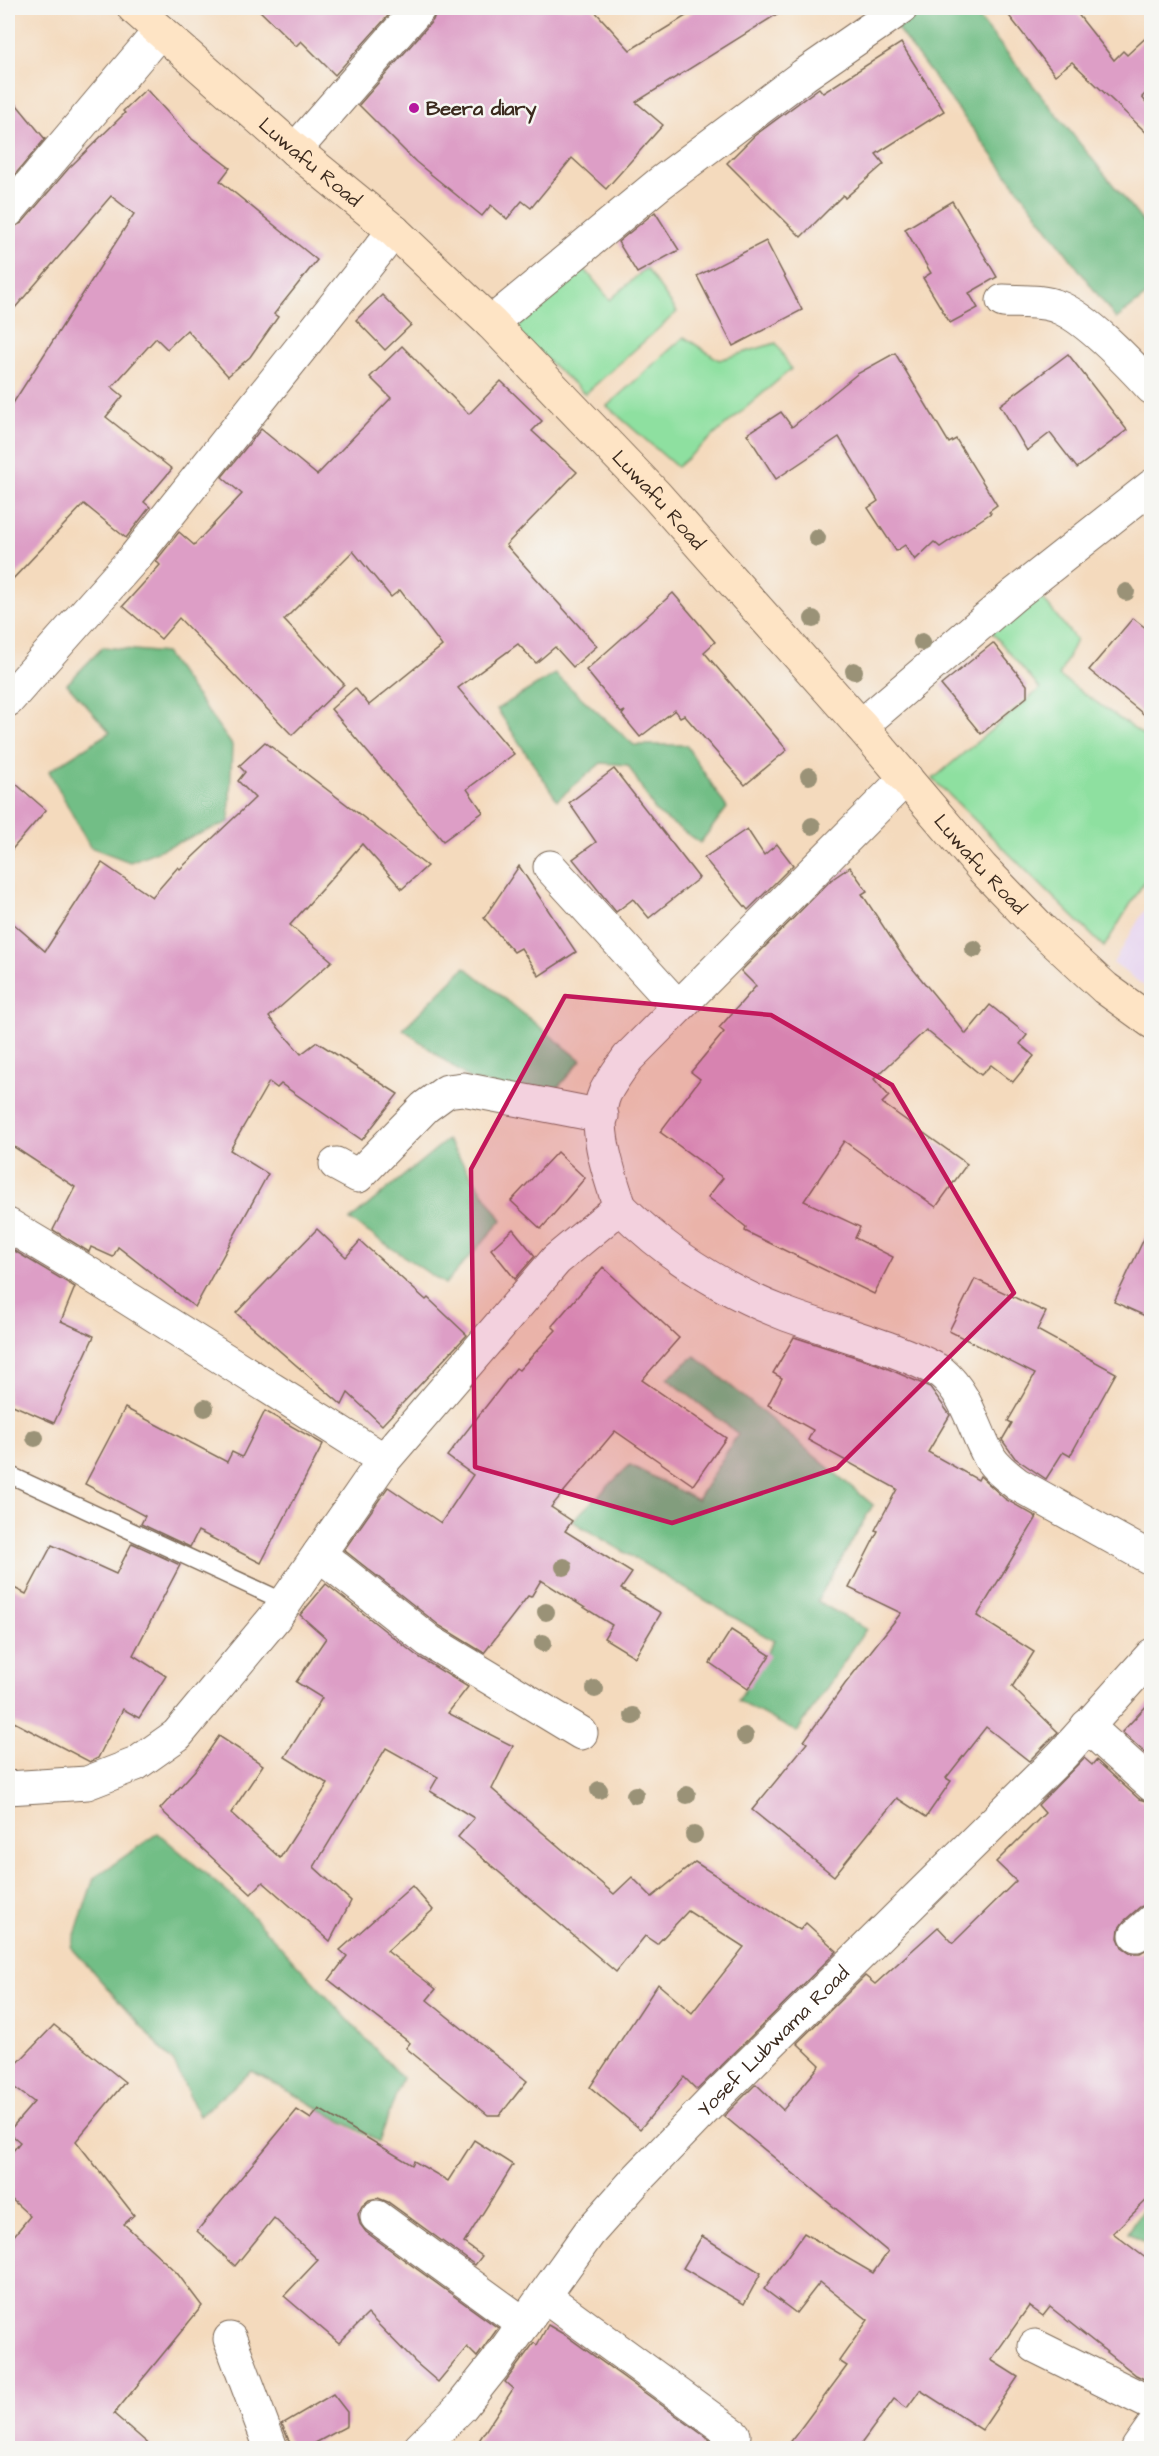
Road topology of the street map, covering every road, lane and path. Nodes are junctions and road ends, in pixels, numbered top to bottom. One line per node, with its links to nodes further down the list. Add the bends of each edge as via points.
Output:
1 (134, 8): 4 (street, Luwafu Road)
2 (419, 8): 5 (street)
3 (901, 8): 9 (street, via 659,184)
4 (160, 30): 5 (street, Luwafu Road); 6 (street)
5 (295, 150): 7 (street, Luwafu Road)
6 (8, 211)
7 (394, 231): 9 (street, Luwafu Road); 12 (street, via 135,557)
8 (1003, 301): 10 (street, via 1056,306 1074,314)
9 (491, 323): 13 (street, Luwafu Road, via 656,495)
10 (1152, 388)
11 (1152, 486): 13 (street, via 1014,595)
12 (8, 700)
13 (861, 726): 14 (street, Luwafu Road)
14 (906, 778): 16 (street); 17 (street, Luwafu Road, via 982,868 1042,930 1106,988)
15 (550, 867): 16 (street)
16 (678, 1007): 18 (street, via 628,1058 604,1095)
17 (1152, 1022)
18 (602, 1116): 19 (street, via 463,1089 447,1091 425,1107 358,1176); 20 (street, via 606,1166)
19 (336, 1164)
20 (620, 1207): 22 (street, via 556,1260); 25 (street, via 687,1265 737,1294 941,1372 961,1393 990,1458 1003,1473)
21 (8, 1225): 22 (street)
22 (384, 1460): 24 (street)
23 (8, 1474): 26 (lane)
24 (319, 1554): 26 (street); 29 (street, via 429,1641)
25 (1152, 1559)
26 (285, 1602): 31 (street, via 177,1735 136,1764 87,1783)
27 (1152, 1656): 28 (street, Yosef Lubwama Road)
28 (1087, 1726): 30 (street); 33 (street, Yosef Lubwama Road, via 944,1875 646,2170 589,2233)
29 (581, 1733)
30 (1152, 1785)
31 (8, 1788)
32 (377, 2217): 34 (street)
33 (544, 2296): 34 (street, Yosef Lubwama Road); 39 (street)
34 (524, 2324): 41 (street, Yosef Lubwama Road, via 461,2407)
35 (230, 2339): 40 (street)
36 (1035, 2346): 37 (street)
37 (1152, 2404)
38 (1152, 2428): 42 (street)
39 (734, 2434)
40 (271, 2448)
41 (420, 2448)
42 (1138, 2448)

